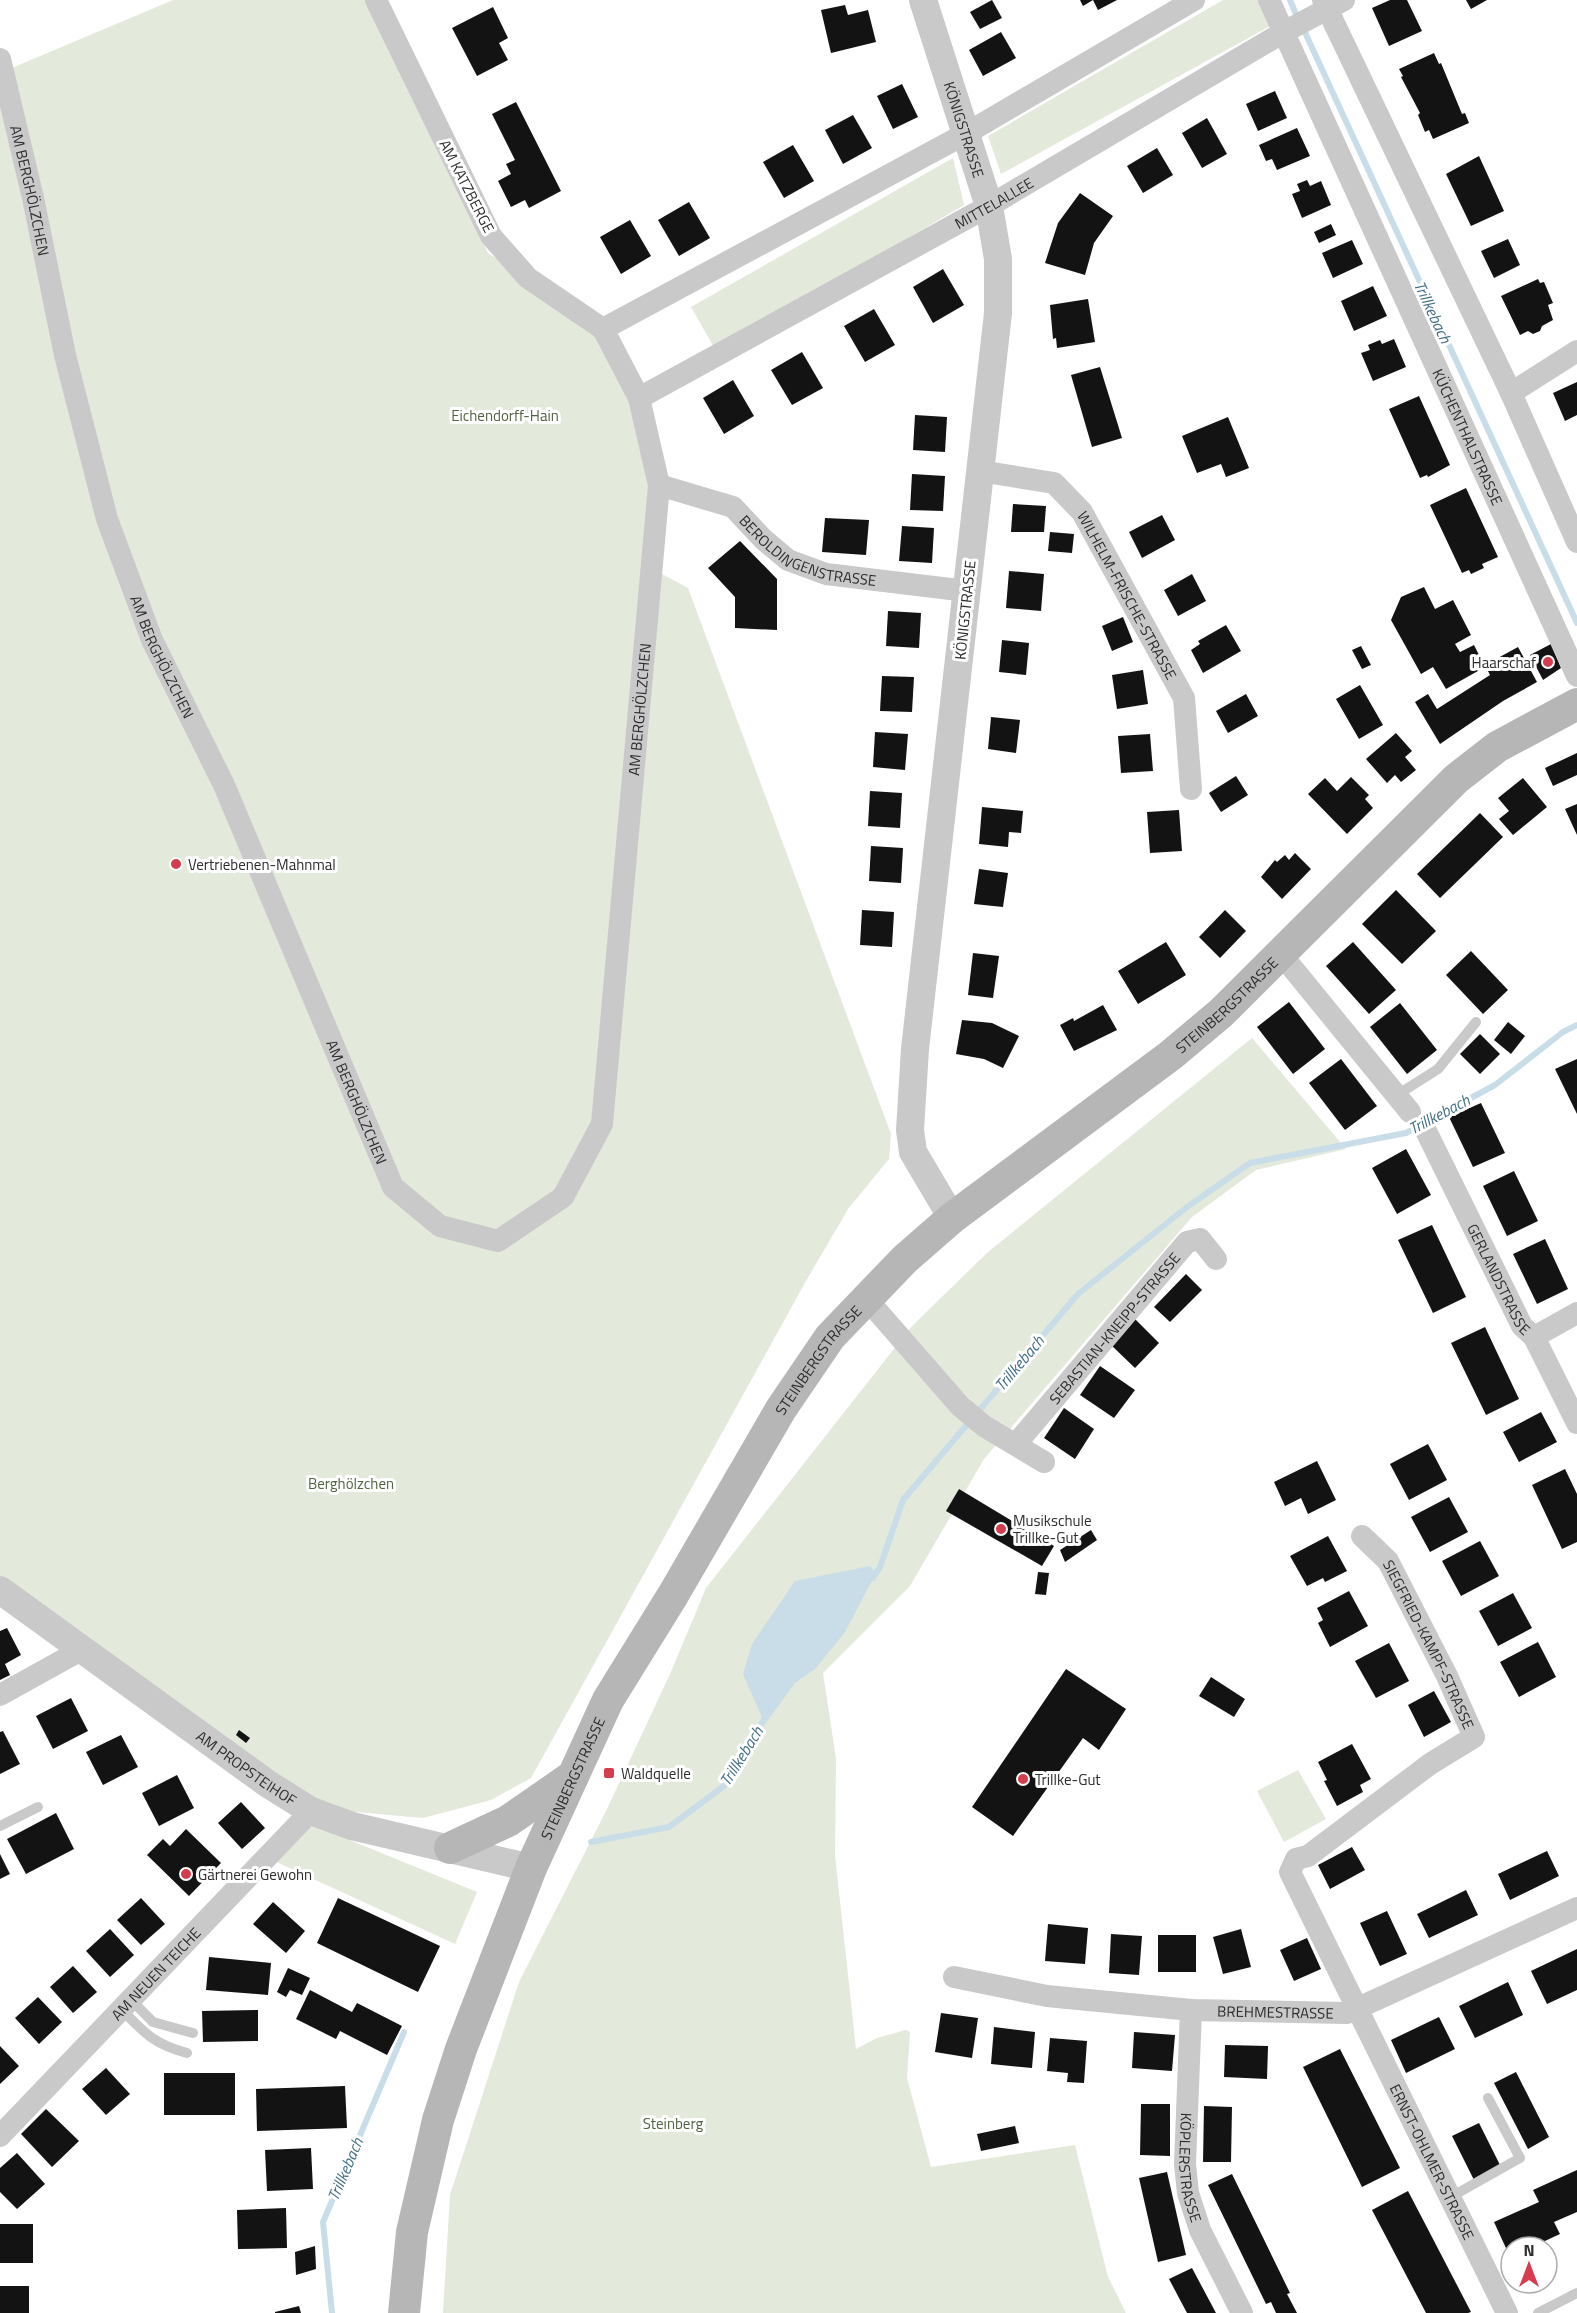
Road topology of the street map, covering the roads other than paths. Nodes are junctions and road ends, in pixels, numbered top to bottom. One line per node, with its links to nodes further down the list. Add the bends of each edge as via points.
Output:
1 (376, 0): 10 (street, AM KATZBERGE, via 491,236 528,278)
2 (923, 0): 8 (street, KÖNIGSTRASSE)
3 (1194, 0): 8 (street)
4 (1269, 0): 6 (street, KÜCHENTHALSTRASSE)
5 (1332, 3): 6 (street, MITTELALLEE); 12 (street)
6 (1284, 32): 9 (street, MITTELALLEE); 18 (street, KÜCHENTHALSTRASSE)
7 (0, 59): 15 (street, AM BERGHÖLZCHEN, via 65,356 107,519 152,640 224,785 393,1187 440,1226 498,1241 563,1197 602,1124)
8 (967, 133): 9 (street, KÖNIGSTRASSE); 10 (street)
9 (989, 206): 13 (street, MITTELALLEE); 14 (street, KÖNIGSTRASSE, via 998,259 998,314)
10 (603, 329): 13 (street, AM KATZBERGE)
11 (1577, 351): 12 (street)
12 (1511, 393): 16 (street)
13 (639, 398): 15 (street, AM BERGHÖLZCHEN)
14 (980, 471): 17 (street, KÖNIGSTRASSE); 20 (street, WILHELM-FRISCHE-STRASSE, via 1054,483 1082,512 1184,698)
15 (659, 485): 17 (street, BEROLDINGENSTRASSE, via 734,507 788,560 826,574)
16 (1577, 542)
17 (967, 591): 25 (street, KÖNIGSTRASSE, via 915,1049 910,1130 913,1152)
18 (1577, 676)
19 (1577, 704): 21 (main road, STEINBERGSTRASSE, via 1497,747 1456,779)
20 (1191, 789)
21 (1281, 954): 23 (street); 25 (main road, STEINBERGSTRASSE, via 1171,1055)
22 (1476, 1022): 23 (lane)
23 (1404, 1103)
24 (1426, 1131): 29 (street, GERLANDSTRASSE, via 1522,1326)
25 (952, 1218): 27 (main road, STEINBERGSTRASSE)
26 (1216, 1259): 31 (street, SEBASTIAN-KNEIPP-STRASSE, via 1200,1239 1187,1242)
27 (865, 1297): 31 (street, STEINBERGSTRASSE, via 960,1406 984,1426); 37 (main road, STEINBERGSTRASSE, via 830,1337 781,1409 608,1700)
28 (1577, 1313): 29 (street)
29 (1534, 1337): 30 (street, GERLANDSTRASSE)
30 (1577, 1423)
31 (1016, 1444): 32 (street, STEINBERGSTRASSE)
32 (1044, 1462)
33 (1362, 1536): 46 (street, SIEGFRIED-KAMPF-STRASSE, via 1388,1561 1448,1676 1474,1737 1430,1764 1308,1856 1296,1858 1290,1872)
34 (0, 1590): 35 (street, AM PROPSTEIHOF)
35 (84, 1649): 36 (street); 39 (street, AM PROPSTEIHOF, via 268,1784)
36 (0, 1695)
37 (573, 1776): 41 (main road, via 508,1821); 42 (main road, STEINBERGSTRASSE)
38 (38, 1807): 40 (lane)
39 (311, 1811): 41 (street, AM PROPSTEIHOF, via 352,1826); 45 (street, AM NEUEN TEICHE)
40 (0, 1826)
41 (450, 1848): 42 (street, AM PROPSTEIHOF)
42 (531, 1868): 54 (main road, STEINBERGSTRASSE, via 438,2120 412,2232)
43 (1577, 1908): 46 (street, BREHMESTRASSE)
44 (954, 1977): 47 (street, BREHMESTRASSE, via 1047,1996)
45 (125, 2004): 48 (lane, via 153,2022); 49 (lane, via 150,2038 164,2047); 51 (street, AM NEUEN TEICHE)
46 (1360, 2009): 47 (street, BREHMESTRASSE, via 1347,2013); 52 (street, ERNST-OHLMER-STRASSE)
47 (1191, 2010): 55 (street, KÖPLERSTRASSE, via 1185,2164 1188,2193 1200,2230)
48 (193, 2033)
49 (187, 2053)
50 (1488, 2098): 52 (lane, via 1520,2158)
51 (0, 2136)
52 (1449, 2198): 56 (street, ERNST-OHLMER-STRASSE)
53 (1577, 2293): 57 (lane)
54 (404, 2313)
55 (1242, 2313)
56 (1507, 2313)
57 (1538, 2313)

